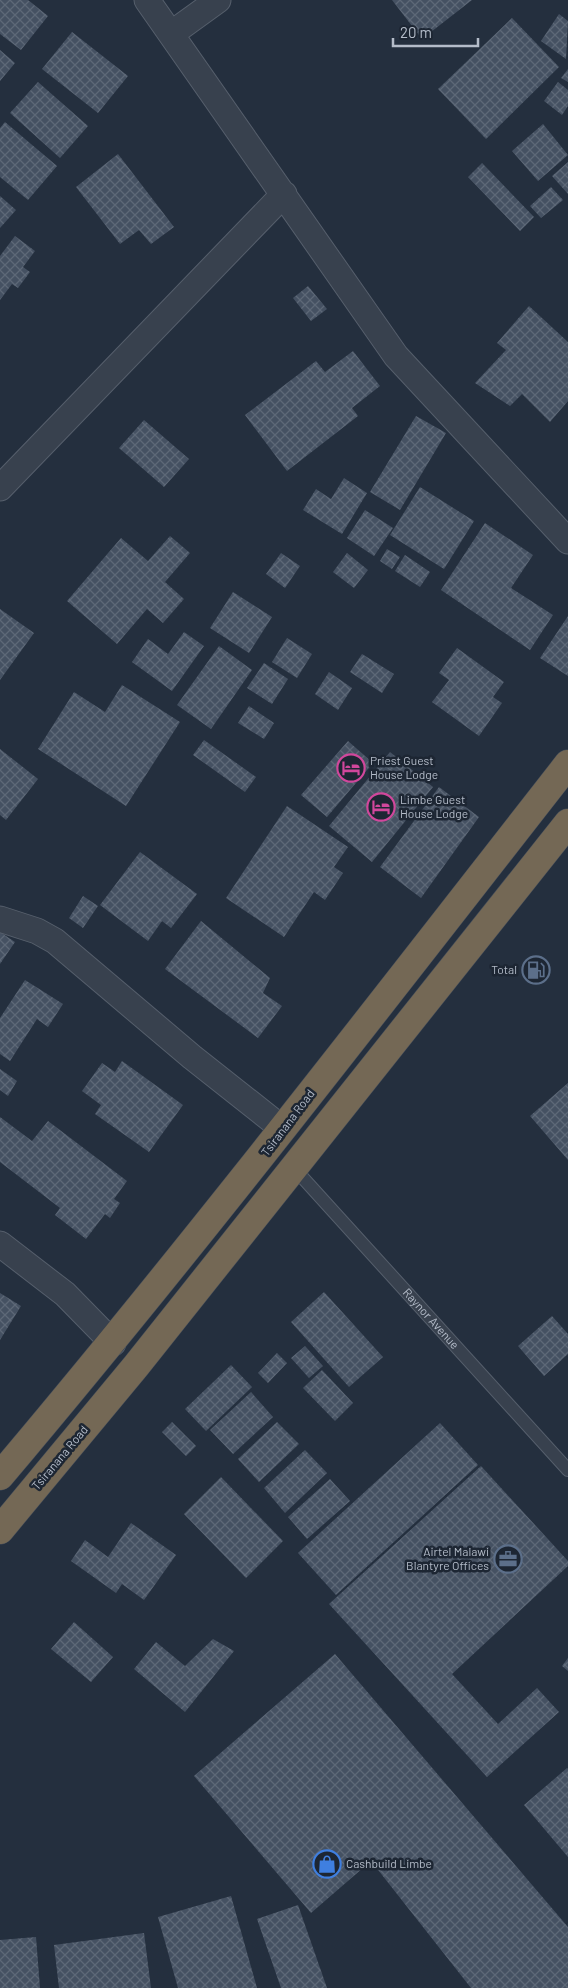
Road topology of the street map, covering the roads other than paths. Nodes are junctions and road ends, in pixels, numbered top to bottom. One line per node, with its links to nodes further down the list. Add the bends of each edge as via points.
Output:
1 (147, 0): 3 (street)
2 (218, 0): 3 (street)
3 (171, 34): 4 (street)
4 (284, 194): 5 (street); 6 (street, via 396,356)
5 (0, 488)
6 (568, 541)
7 (568, 764): 10 (highway, Tsiranana Road)
8 (568, 823): 11 (highway, Tsiranana Road)
9 (0, 919): 10 (street, via 37,931 55,941)
10 (283, 1129): 13 (highway, Tsiranana Road)
11 (293, 1167): 14 (lane, Raynor Avenue); 16 (highway, Tsiranana Road, via 136,1366)
12 (0, 1244): 13 (street, via 65,1294)
13 (113, 1342): 15 (highway, Tsiranana Road)
14 (568, 1470)
15 (0, 1476)
16 (0, 1530)

